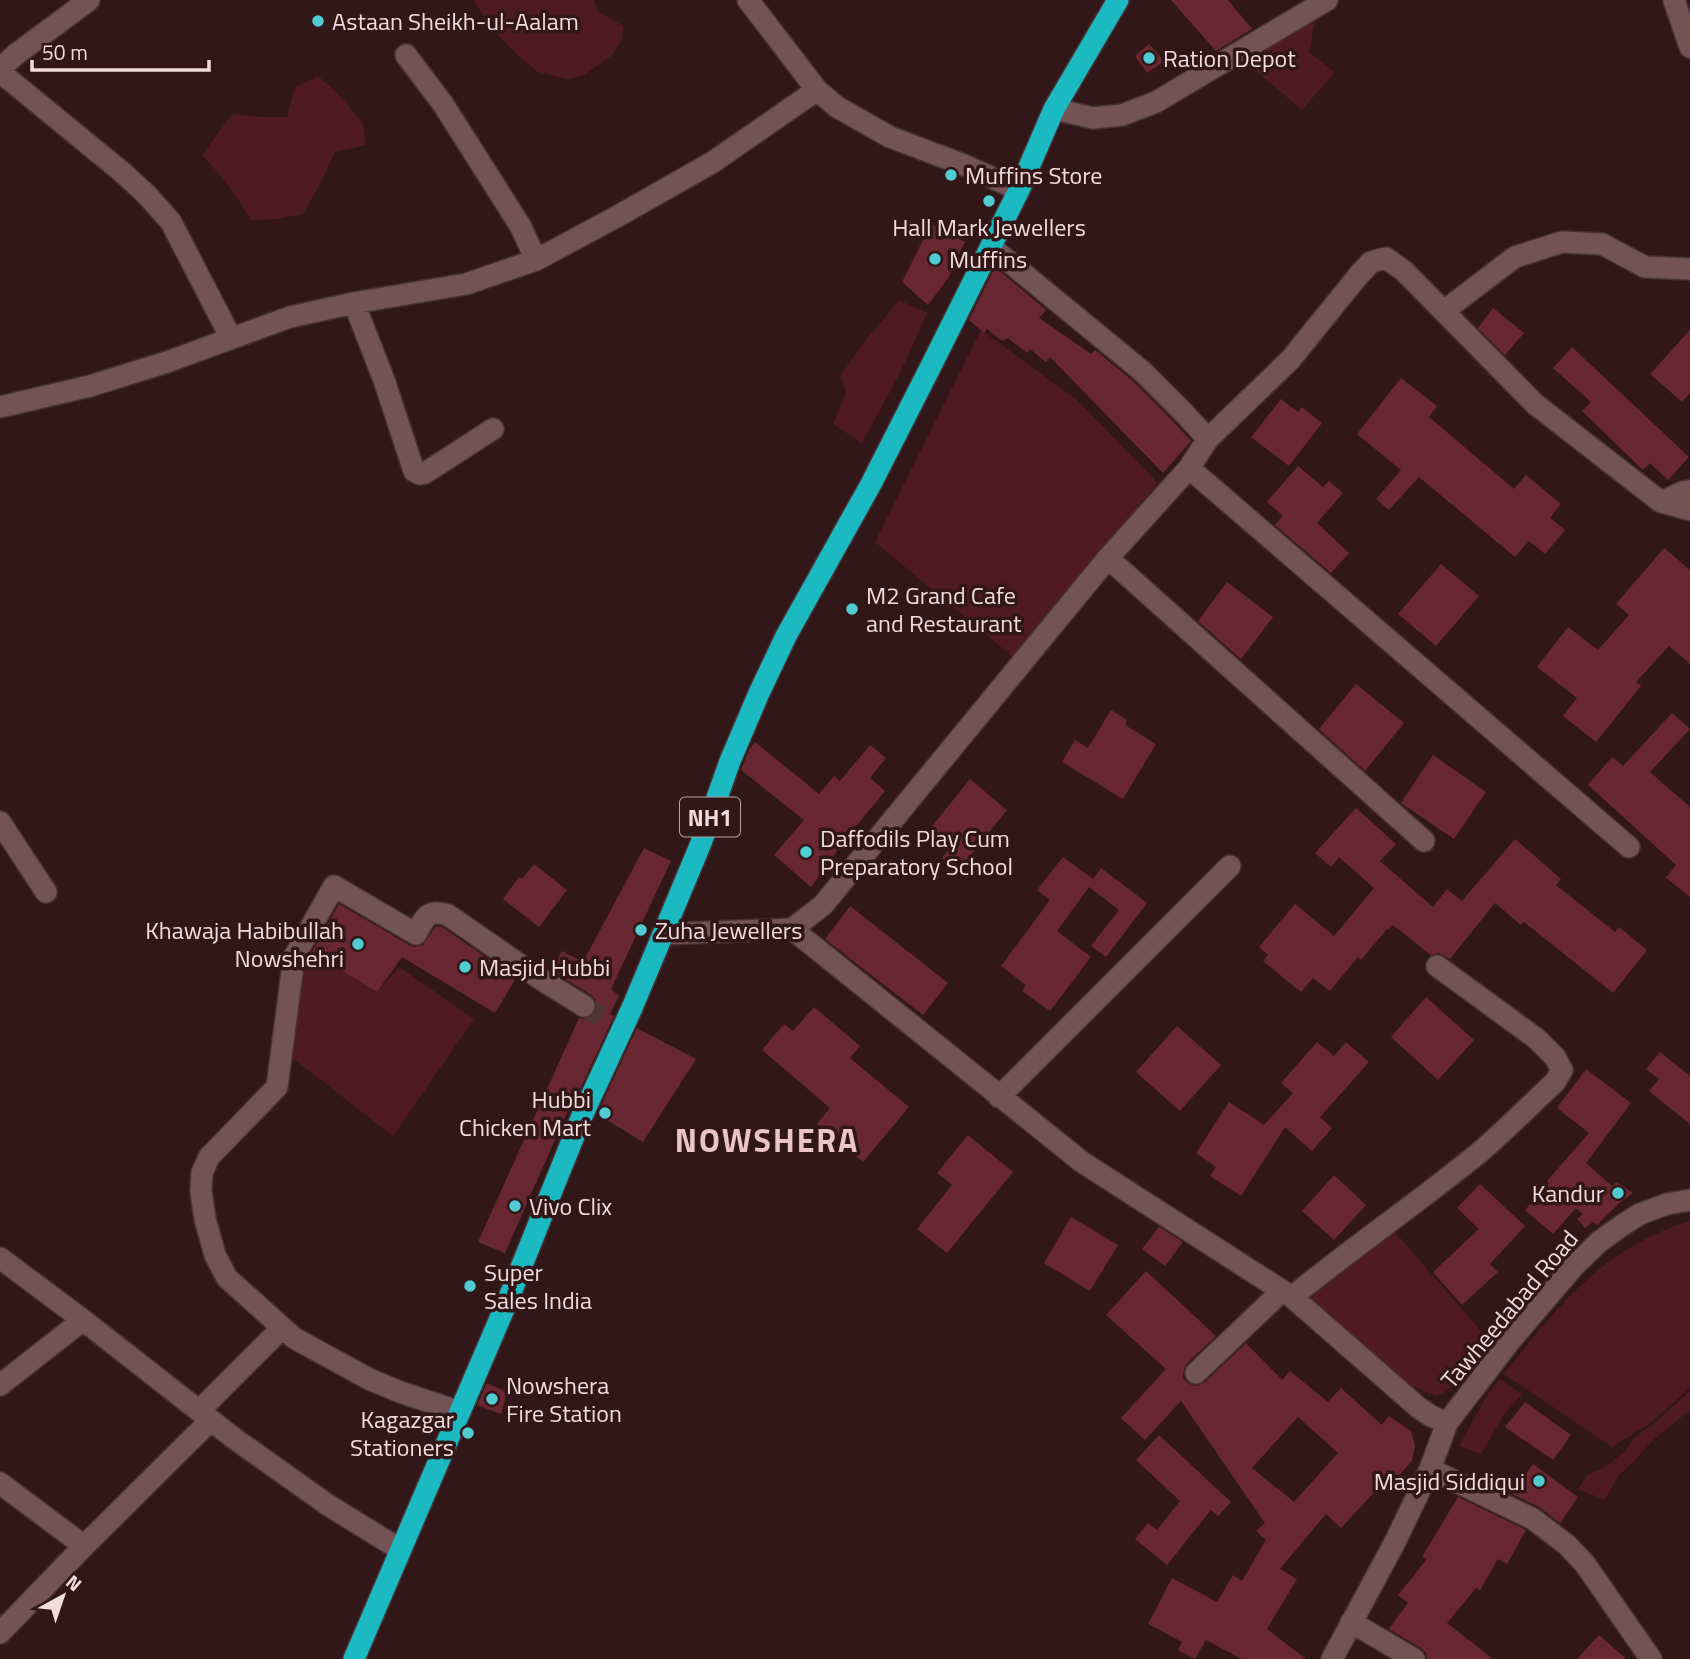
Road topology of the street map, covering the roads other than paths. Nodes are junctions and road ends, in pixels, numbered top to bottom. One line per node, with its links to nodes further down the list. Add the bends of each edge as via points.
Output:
1 (89, 0): 8 (street)
2 (748, 0): 9 (street)
3 (1118, 0): 10 (highway, NH1)
4 (1327, 0): 10 (street, via 1156,102 1122,115 1093,118)
5 (1674, 0): 6 (street)
6 (1690, 47)
7 (406, 55): 13 (street, via 443,104 521,227)
8 (0, 71): 17 (street, via 122,172 171,222)
9 (817, 90): 11 (street, via 836,107 890,137); 13 (street, via 713,162)
10 (1054, 109): 11 (highway, NH1)
11 (1019, 190): 12 (highway, NH1)
12 (991, 247): 20 (street, via 1142,371); 32 (highway, NH1, via 871,484 786,636 730,761)
13 (536, 260): 15 (street, via 466,284)
14 (1690, 269): 16 (street, via 1645,267 1602,244 1562,242 1515,257)
15 (354, 303): 17 (street, via 290,317); 19 (street, via 414,471 425,473)
16 (1444, 311): 20 (street, via 1386,258 1371,262 1290,359); 23 (street, via 1535,404)
17 (231, 338): 18 (street, via 90,386)
18 (0, 407)
19 (493, 429)
20 (1208, 439): 21 (street)
21 (1189, 468): 25 (street); 28 (street)
22 (1690, 491): 23 (street)
23 (1661, 502): 24 (street)
24 (1690, 510)
25 (1108, 558): 27 (street); 31 (street, via 823,905)
26 (0, 822): 30 (street)
27 (1424, 841)
28 (1629, 847)
29 (1230, 866): 35 (street)
30 (46, 892)
31 (792, 929): 32 (street); 35 (street)
32 (663, 934): 43 (highway, NH1, via 615,1025)
33 (1437, 966): 38 (street, via 1537,1039 1562,1070 1555,1082 1482,1150)
34 (584, 1006): 40 (street, via 447,915 431,913 416,934 334,886 294,957 277,1087 209,1157 202,1173 205,1219 215,1255 227,1278)
35 (999, 1097): 38 (street, via 1082,1162)
36 (1690, 1200): 45 (street, Tawheedabad Road, via 1640,1214 1599,1242 1518,1332)
37 (0, 1258): 39 (street)
38 (1287, 1294): 41 (street); 45 (street, via 1419,1408)
39 (83, 1320): 42 (street); 44 (street)
40 (282, 1328): 43 (street, via 369,1379); 44 (street)
41 (1196, 1373)
42 (0, 1385)
43 (460, 1412): 49 (highway, NH1)
44 (205, 1415): 48 (street); 49 (street, via 328,1505)
45 (1447, 1423): 46 (street, Tawheedabad Road)
46 (1430, 1469): 50 (street, Tawheedabad Road); 55 (street, via 1533,1519 1567,1545)
47 (0, 1483): 48 (street)
48 (84, 1546): 51 (street)
49 (401, 1550): 52 (highway, NH1)
50 (1352, 1622): 53 (street, Tawheedabad Road); 54 (street)
51 (0, 1633)
52 (354, 1659)
53 (1332, 1659)
54 (1414, 1659)
55 (1651, 1659)

